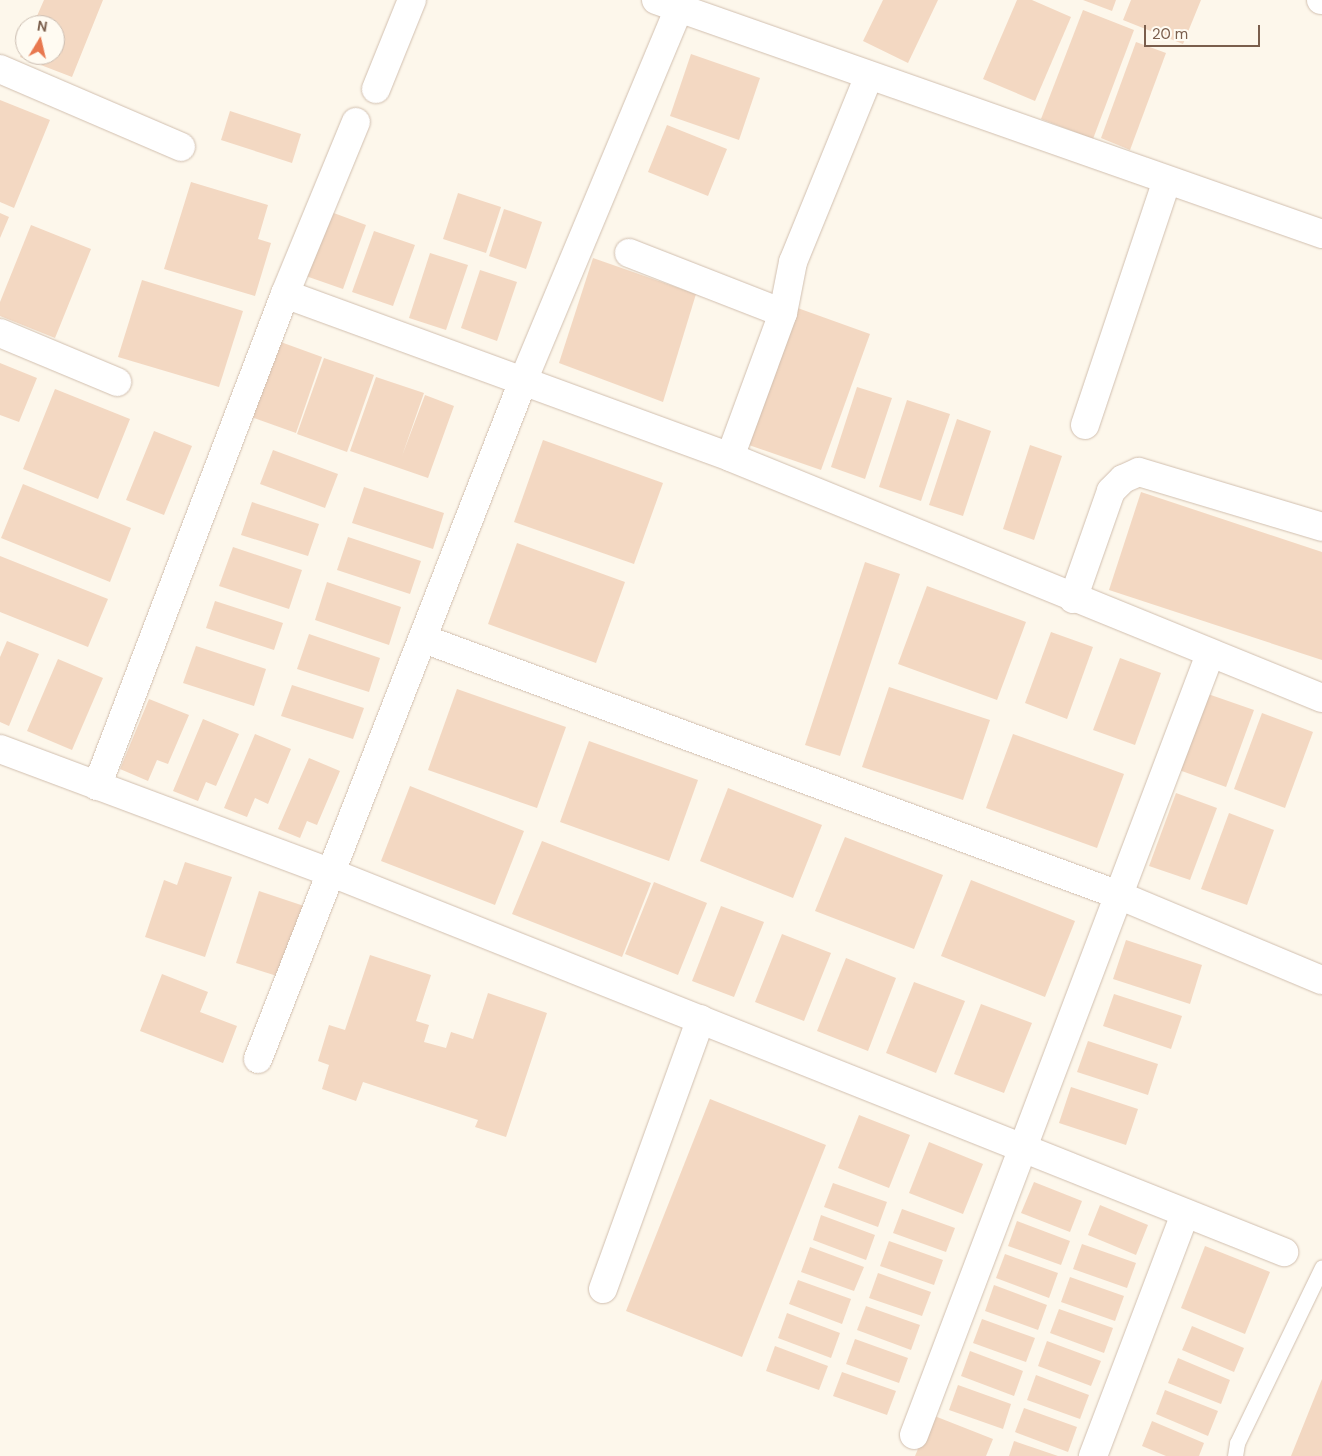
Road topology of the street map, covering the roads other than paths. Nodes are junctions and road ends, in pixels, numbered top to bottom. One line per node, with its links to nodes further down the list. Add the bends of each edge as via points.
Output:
1 (412, 0): 5 (street)
2 (672, 3): 4 (street); 14 (street)
3 (0, 69): 7 (street)
4 (870, 76): 8 (street); 12 (street, via 793,262)
5 (376, 89)
6 (356, 122): 11 (street)
7 (181, 147)
8 (1167, 180): 9 (street); 16 (street)
9 (1322, 234)
10 (628, 253): 12 (street)
11 (286, 294): 14 (street); 24 (street)
12 (783, 313): 17 (street)
13 (0, 333): 15 (street)
14 (523, 381): 17 (street); 20 (street)
15 (117, 382)
16 (1085, 425)
17 (730, 457): 19 (street)
18 (1322, 527): 19 (street, via 1139,472 1123,479 1111,491)
19 (1073, 599): 21 (street)
20 (424, 639): 25 (street); 26 (street)
21 (1210, 654): 22 (street); 26 (street)
22 (1322, 698)
23 (0, 749): 24 (street)
24 (97, 786): 25 (street)
25 (332, 873): 28 (street); 29 (street)
26 (1116, 894): 27 (street); 30 (street)
27 (1322, 980)
28 (701, 1019): 30 (street); 34 (street)
29 (258, 1059)
30 (1024, 1148): 31 (street); 35 (street)
31 (1185, 1214): 32 (street); 36 (street)
32 (1284, 1252)
33 (1322, 1266): 37 (lane, via 1237,1443)
34 (603, 1289)
35 (914, 1436)
36 (1093, 1456)
37 (1235, 1456)

